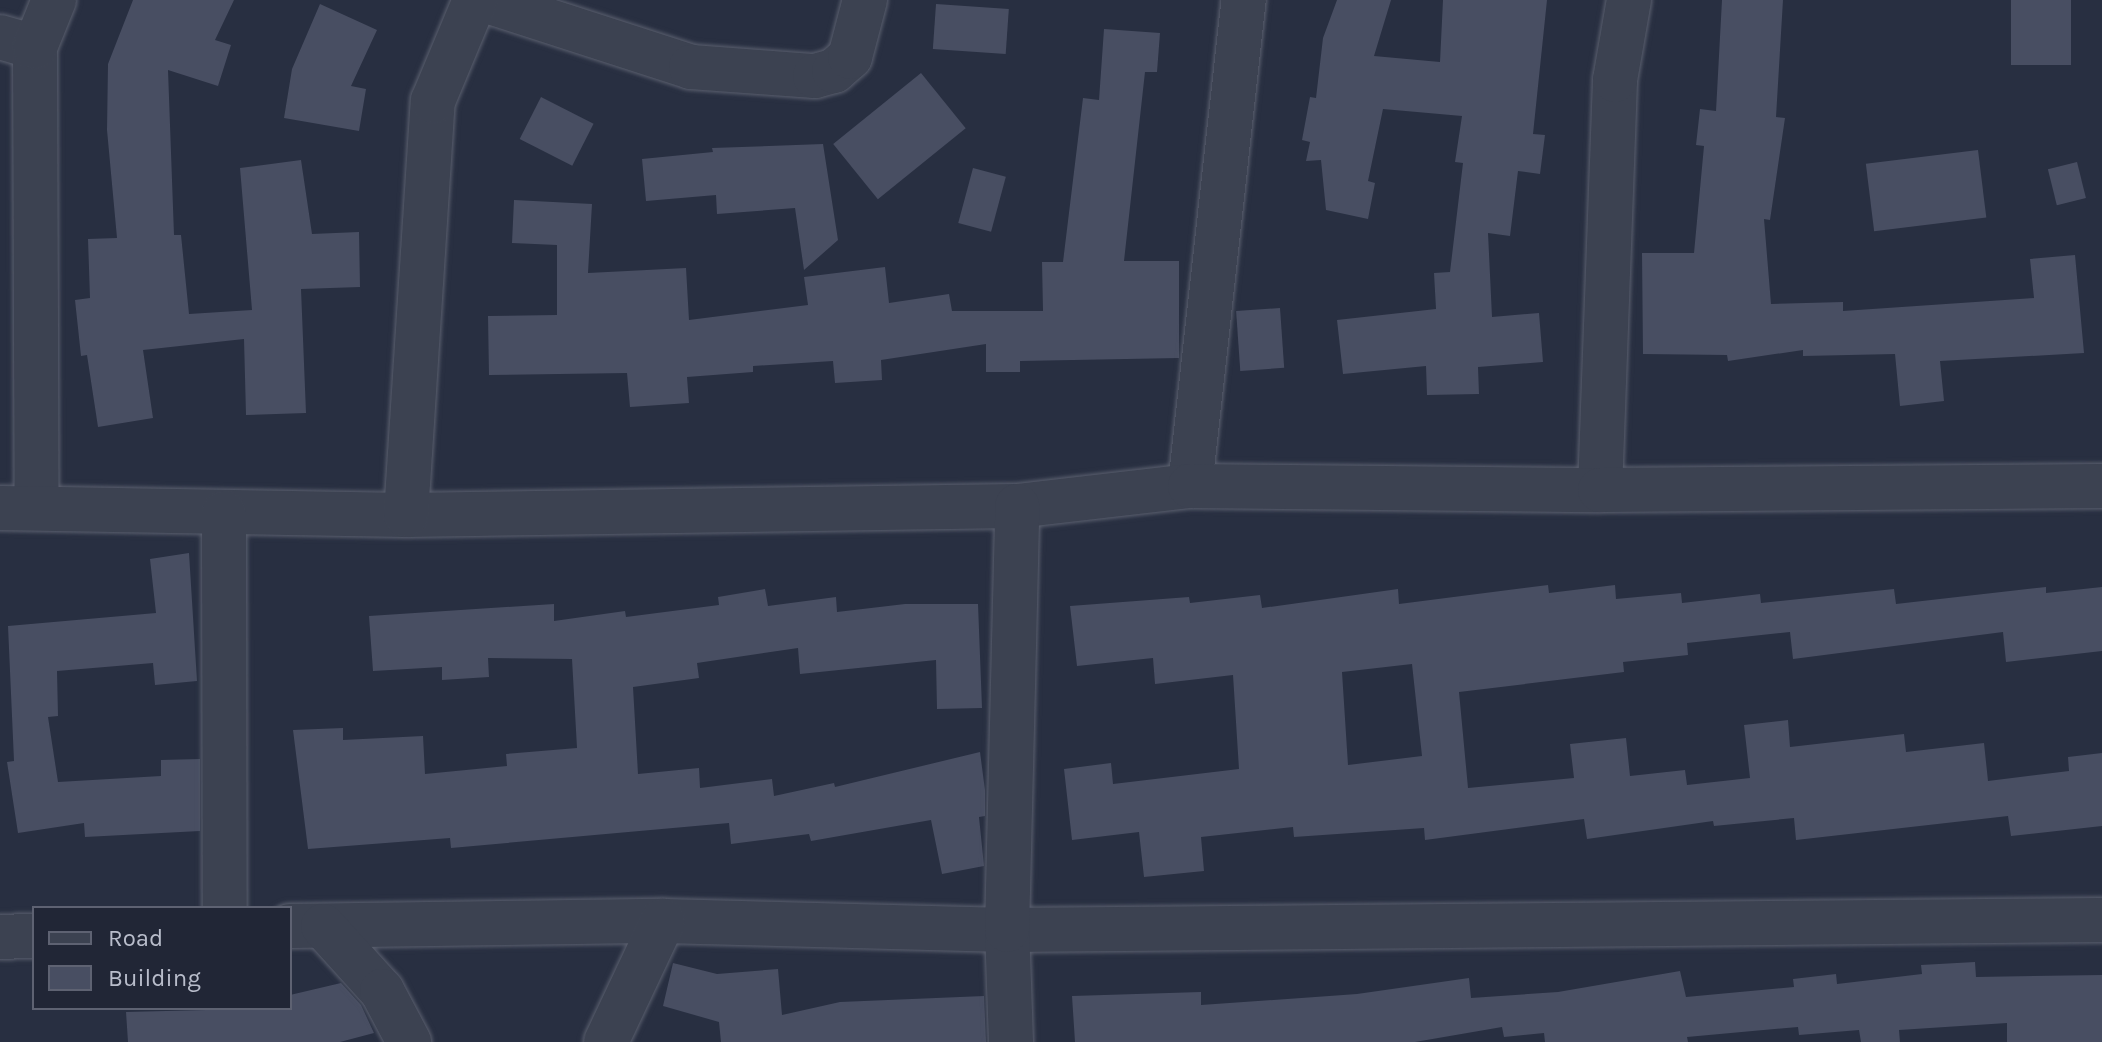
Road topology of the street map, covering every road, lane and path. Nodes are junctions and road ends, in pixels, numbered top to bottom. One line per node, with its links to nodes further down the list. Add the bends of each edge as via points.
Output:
1 (54, 0): 7 (street)
2 (475, 0): 14 (street, via 433,101)
3 (484, 0): 4 (street, via 691,67 815,76 834,71 850,57)
4 (865, 0)
5 (1244, 0): 8 (street)
6 (1629, 0): 10 (street, via 1615,80)
7 (18, 42): 12 (street)
8 (1190, 486): 10 (street); 11 (street)
9 (2102, 486): 10 (street)
10 (1600, 490)
11 (1017, 506): 14 (street); 19 (street)
12 (19, 507): 13 (street)
13 (224, 513): 14 (street); 15 (street)
14 (406, 515)
15 (225, 906)
16 (2102, 920): 19 (street)
17 (663, 921): 18 (street); 19 (street); 23 (street)
18 (306, 926): 22 (street, via 382,991)
19 (1007, 930): 24 (street)
20 (32, 936): 21 (street)
21 (0, 937)
22 (409, 1042)
23 (606, 1042)
24 (1011, 1042)

